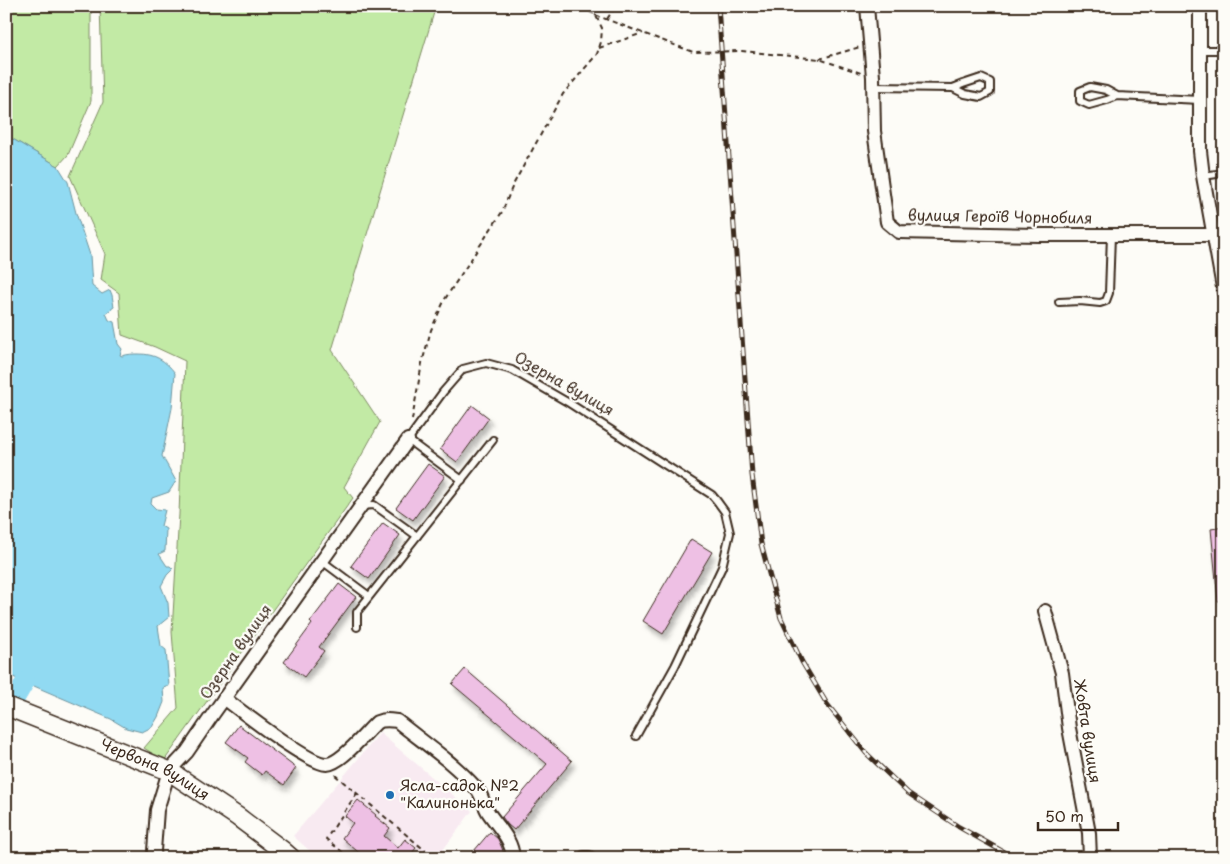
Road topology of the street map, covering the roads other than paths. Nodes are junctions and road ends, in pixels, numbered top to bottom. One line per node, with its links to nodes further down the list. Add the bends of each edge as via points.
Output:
1 (867, 6): 5 (street, вулиця Героїв Чорнобиля)
2 (1200, 6): 3 (street)
3 (1200, 50): 4 (lane); 8 (street)
4 (1224, 50)
5 (873, 82): 6 (lane); 11 (street, вулиця Героїв Чорнобиля, via 874,130 887,222 899,232)
6 (954, 88): 6 (lane, via 981,97 990,92 990,82 981,78)
7 (1117, 96): 7 (lane, via 1090,86 1080,91 1080,101 1089,105); 8 (lane)
8 (1200, 100): 10 (street)
9 (1224, 173): 10 (lane)
10 (1203, 176): 12 (street)
11 (1111, 235): 12 (street, вулиця Героїв Чорнобиля); 14 (lane, via 1106,301)
12 (1212, 235): 13 (street)
13 (1224, 293)
14 (1059, 302)
15 (408, 440): 17 (lane); 18 (street, Озерна вулиця); 26 (lane, Озерна вулиця, via 442,392 463,369 486,363 512,370 569,403 717,501 725,512 730,532 722,567 675,666)
16 (493, 440): 17 (lane)
17 (462, 480): 19 (lane)
18 (361, 506): 19 (lane, via 374,505); 20 (street, Озерна вулиця)
19 (417, 536): 21 (lane)
20 (322, 561): 21 (lane); 24 (street, Озерна вулиця)
21 (369, 596): 23 (lane, via 357,612)
22 (1045, 611): 33 (street, Жовта вулиця, via 1062,673 1068,728 1089,833)
23 (357, 627)
24 (224, 698): 27 (street, Озерна вулиця, via 187,752); 30 (street, via 299,752 328,764 346,753 377,722 398,721 439,752 478,789 487,810 506,835)
25 (6, 706): 27 (main road, Червона вулиця)
26 (636, 736)
27 (169, 771): 28 (street, via 157,810); 29 (main road, Червона вулиця, via 238,817)
28 (155, 858)
29 (291, 858)
30 (513, 858)
31 (584, 858): 32 (street)
32 (589, 858)
33 (1090, 858)

